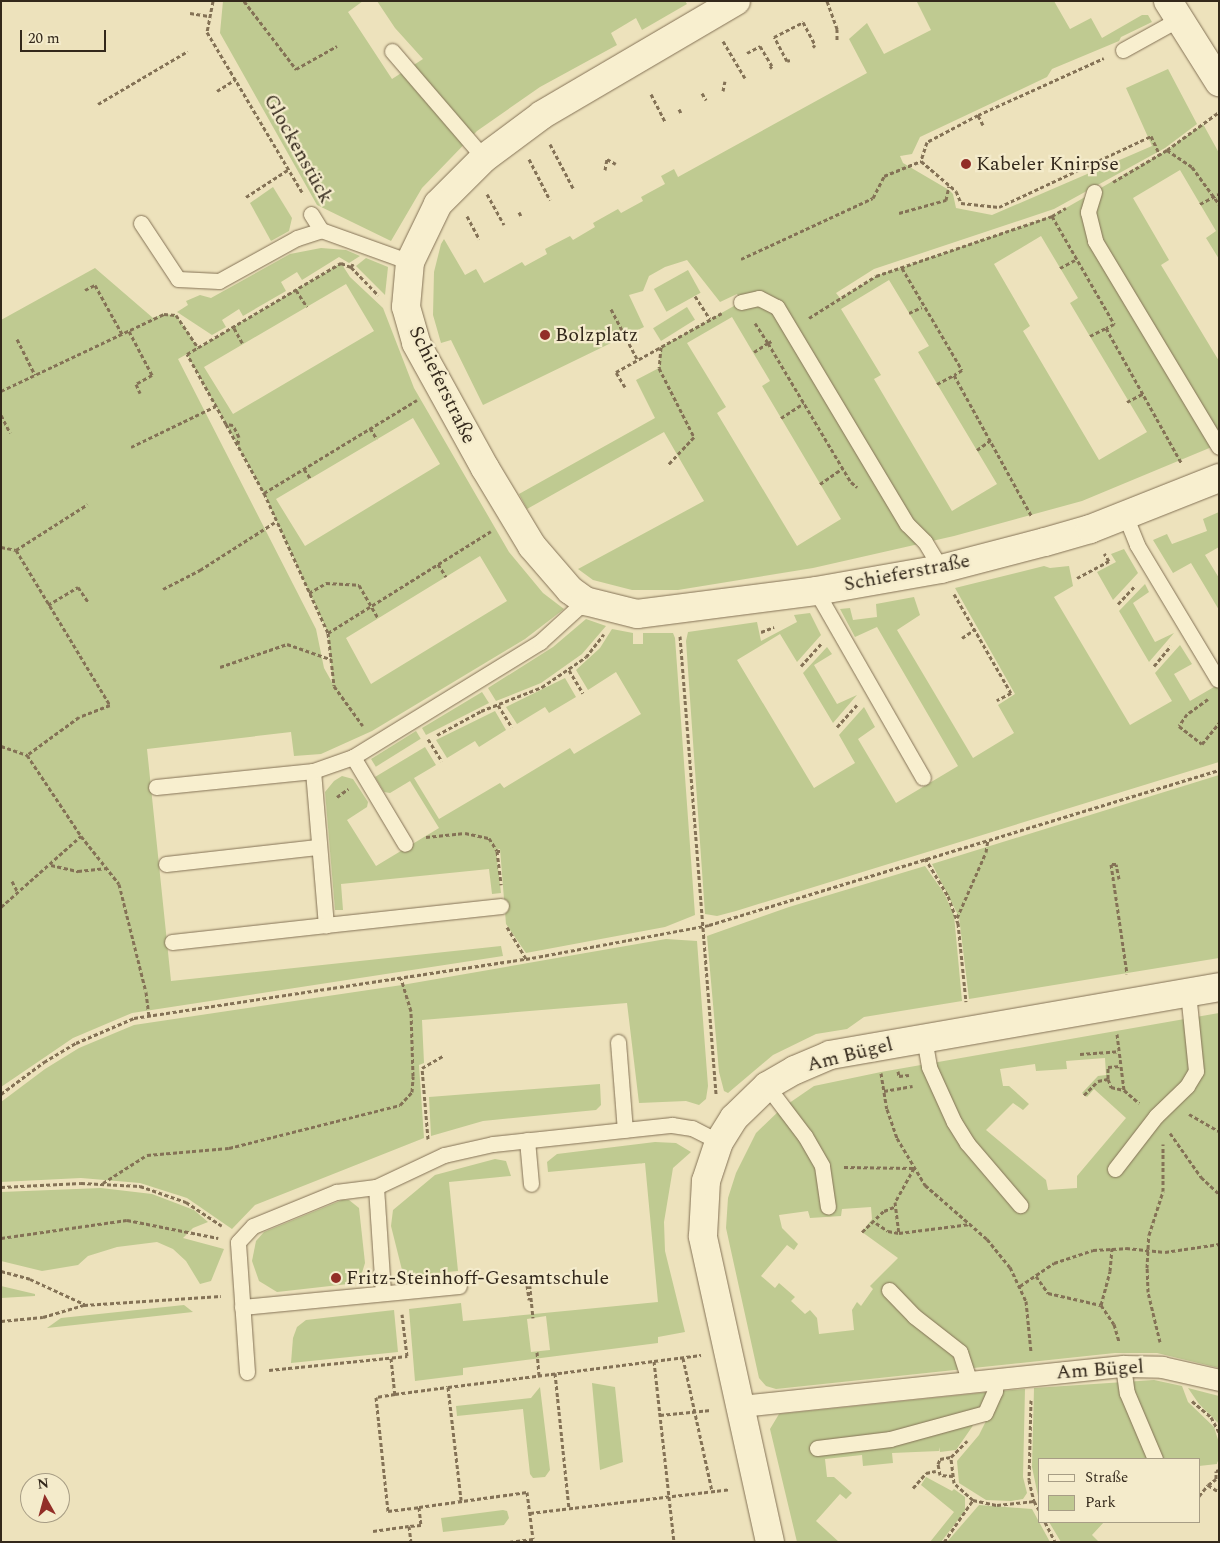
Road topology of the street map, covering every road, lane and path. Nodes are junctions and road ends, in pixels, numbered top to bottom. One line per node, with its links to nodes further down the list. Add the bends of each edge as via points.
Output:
1 (213, 1): 7 (path, Glockenstück)
2 (244, 1): 10 (path, via 296,69)
3 (736, 1): 8 (street, Schieferstraße)
4 (827, 1): 9 (path, via 837,29)
5 (1174, 10): 12 (lane); 21 (street)
6 (190, 13): 7 (path)
7 (209, 16): 19 (path, Glockenstück, via 207,32)
8 (708, 17): 18 (path); 32 (street, Schieferstraße)
9 (837, 41)
10 (337, 46)
11 (813, 47): 16 (path, via 815,45 803,22 774,38 787,61)
12 (1123, 50): 29 (path)
13 (392, 51): 35 (lane)
14 (188, 52): 27 (path)
15 (747, 53): 17 (path, via 760,46 772,66)
16 (790, 60)
17 (770, 68)
18 (745, 78)
19 (236, 79): 22 (path); 38 (path, Glockenstück)
20 (725, 81): 23 (path)
21 (1219, 82)
22 (217, 91)
23 (723, 91)
24 (702, 93): 26 (path)
25 (651, 94): 30 (path)
26 (706, 100)
27 (98, 104)
28 (1219, 112): 33 (path)
29 (978, 115): 31 (path); 36 (path, via 927,142)
30 (665, 122)
31 (983, 125)
32 (527, 126): 35 (street, Schieferstraße); 41 (path); 45 (path)
33 (1167, 150): 34 (path); 43 (path, via 1192,167)
34 (1160, 154): 40 (path, via 1150,136 999,207 961,203); 42 (path)
35 (484, 158): 56 (street, Schieferstraße, via 438,204)
36 (921, 160): 40 (path); 54 (path, via 884,176 873,198)
37 (616, 164): 39 (path, via 607,159)
38 (289, 170): 44 (path); 49 (path, Glockenstück)
39 (606, 170)
40 (950, 186): 48 (path, via 946,200)
41 (573, 188)
42 (1094, 192): 50 (path); 97 (lane, via 1088,212 1095,241)
43 (1217, 195): 46 (path); 47 (path)
44 (246, 197)
45 (550, 200)
46 (1200, 204)
47 (1219, 204)
48 (899, 213)
49 (311, 214): 52 (lane, Glockenstück)
50 (1052, 216): 55 (path); 57 (path)
51 (141, 223): 52 (lane, via 178,279 219,281 298,238)
52 (321, 230): 53 (lane, Glockenstück)
53 (369, 247): 56 (lane, Glockenstück); 60 (path, via 351,268 341,263)
54 (741, 260)
55 (1075, 260): 58 (path); 70 (path, via 1114,324)
56 (410, 262): 82 (street, Schieferstraße, via 406,307)
57 (902, 268): 64 (path); 69 (path, via 876,276)
58 (1060, 268)
59 (85, 290): 72 (path, via 95,285)
60 (296, 290): 63 (path); 68 (path)
61 (695, 296): 67 (path)
62 (741, 302): 67 (path); 69 (lane, via 759,298 777,307); 69 (path, via 768,343)
63 (307, 307)
64 (922, 307): 66 (path); 80 (path, via 962,370)
65 (611, 310): 78 (path)
66 (909, 313)
67 (710, 319): 76 (path)
68 (234, 328): 75 (path); 77 (path)
69 (790, 328): 114 (lane, via 907,524 925,542)
70 (1106, 328): 73 (path); 86 (path)
71 (129, 331): 72 (path); 77 (path, via 164,314 176,315); 85 (path, via 152,376 136,384)
72 (122, 334): 79 (path)
73 (1090, 336)
74 (17, 339): 79 (path)
75 (243, 344)
76 (661, 347): 78 (path); 99 (path, via 659,368 694,437)
77 (198, 348): 89 (path, via 187,354)
78 (637, 359): 83 (path, via 616,372)
79 (36, 375): 84 (path)
80 (954, 375): 81 (path); 95 (path)
81 (937, 384)
82 (439, 386): 92 (path); 108 (street, Schieferstraße)
83 (626, 387)
84 (1, 391)
85 (140, 393)
86 (1144, 393): 87 (path); 103 (path)
87 (1128, 402)
88 (804, 403): 91 (path)
89 (216, 406): 96 (path); 105 (path)
90 (1, 415): 93 (path)
91 (781, 418)
92 (370, 428): 94 (path); 101 (path)
93 (10, 433)
94 (376, 439)
95 (991, 440): 98 (path); 110 (path)
96 (131, 447)
97 (1219, 447)
98 (977, 450)
99 (669, 464)
100 (843, 468): 104 (path)
101 (304, 469): 102 (path); 105 (path)
102 (310, 478)
103 (1207, 483): 107 (street, Schieferstraße)
104 (820, 484)
105 (264, 493): 109 (path)
106 (88, 504): 112 (path)
107 (1125, 515): 110 (street, Schieferstraße); 134 (lane, via 1136,544)
108 (514, 516): 113 (path); 119 (street, Schieferstraße, via 546,566)
109 (277, 521): 116 (path, via 200,570); 118 (path)
110 (1045, 542): 114 (street, Schieferstraße)
111 (1, 547): 112 (path)
112 (16, 550): 121 (path)
113 (438, 564): 115 (path); 122 (path)
114 (940, 569): 117 (street, Schieferstraße); 126 (path)
115 (446, 577)
116 (163, 589)
117 (816, 591): 123 (street, Schieferstraße); 127 (lane)
118 (309, 593): 122 (path, via 326,583 359,585); 128 (path)
119 (585, 601): 124 (street, Schieferstraße); 144 (lane, via 540,642)
120 (88, 602): 121 (path, via 78,587)
121 (48, 605): 146 (path, via 110,705 79,717)
122 (371, 607): 125 (path); 128 (path)
123 (679, 610): 124 (street, Schieferstraße, via 637,614); 169 (path)
124 (615, 611): 133 (path, via 609,627 596,645)
125 (378, 618)
126 (974, 630): 129 (path); 138 (path, via 1011,693)
127 (838, 632): 131 (path, via 826,639); 136 (lane)
128 (328, 633): 130 (path)
129 (962, 638)
130 (331, 659): 132 (path, via 287,644); 144 (path, via 334,686)
131 (802, 666)
132 (220, 667)
133 (569, 670): 135 (path); 140 (path, via 542,687)
134 (1218, 680)
135 (583, 693)
136 (874, 694): 143 (path, via 861,702); 151 (lane)
137 (1213, 696): 141 (path, via 1194,708 1178,726 1202,744)
138 (997, 700)
139 (492, 701): 140 (path)
140 (497, 705): 142 (path); 148 (path, via 427,740)
141 (1219, 723)
142 (512, 727)
143 (837, 727)
144 (374, 744): 147 (lane)
145 (1, 746): 146 (path)
146 (27, 755): 153 (path)
147 (353, 757): 150 (lane); 155 (lane)
148 (442, 761)
149 (1219, 770): 154 (path)
150 (313, 771): 152 (lane); 156 (lane)
151 (923, 778)
152 (156, 787)
153 (80, 836): 159 (path); 160 (path)
154 (988, 840): 157 (path); 167 (path, via 986,852)
155 (405, 844): 163 (path, via 416,838 465,833 489,838 499,851)
156 (317, 846): 158 (lane); 168 (lane)
157 (925, 858): 167 (path, via 948,896); 169 (path)
158 (166, 864)
159 (50, 865): 160 (path, via 78,872); 164 (path)
160 (107, 868): 176 (path, via 119,884 146,992)
161 (1118, 879): 175 (path, via 1116,864 1111,864)
162 (12, 881): 164 (path)
163 (501, 884)
164 (18, 893): 166 (path)
165 (501, 906): 168 (lane); 171 (path, via 504,924)
166 (1, 908)
167 (956, 918): 177 (path)
168 (326, 925): 170 (lane)
169 (701, 927): 171 (path); 194 (path, via 714,1092)
170 (172, 942)
171 (526, 958): 172 (path)
172 (401, 978): 176 (path); 185 (path, via 412,1011)
173 (1219, 987): 174 (street, Am Bügel)
174 (1188, 992): 175 (street, Am Bügel); 195 (lane, via 1196,1071)
175 (1123, 1004): 177 (street, Am Bügel); 181 (path)
176 (148, 1016): 192 (path, via 113,1026 76,1043)
177 (972, 1030): 178 (street, Am Bügel)
178 (924, 1038): 180 (street, Am Bügel); 209 (lane, via 930,1067 954,1122 967,1143)
179 (618, 1042): 197 (lane)
180 (876, 1046): 189 (street, Am Bügel, via 830,1055); 191 (path)
181 (1119, 1051): 182 (path); 184 (path)
182 (1080, 1054)
183 (443, 1056): 187 (path, via 422,1068)
184 (1121, 1066): 186 (path, via 1108,1067); 190 (path)
185 (413, 1076): 187 (path); 204 (path, via 412,1092 400,1105 229,1148 146,1156)
186 (1108, 1079): 190 (path, via 1111,1087); 193 (path, via 1098,1081)
187 (423, 1082): 196 (path)
188 (913, 1082): 191 (path, via 913,1087)
189 (767, 1086): 194 (street, Am Bügel); 201 (lane, via 805,1136)
190 (1124, 1090): 195 (path)
191 (884, 1091): 202 (path, via 898,1138)
192 (1, 1094)
193 (1084, 1095)
194 (734, 1118): 200 (street, Am Bügel)
195 (1160, 1118): 198 (path, via 1185,1112); 203 (lane); 208 (path, via 1201,1177); 220 (path, via 1163,1191 1153,1218)
196 (426, 1127)
197 (625, 1130): 199 (lane); 200 (lane, via 683,1126)
198 (1219, 1131)
199 (528, 1140): 205 (lane); 207 (lane, via 444,1156)
200 (719, 1142): 234 (street, Am Bügel, via 706,1181 703,1236)
201 (822, 1166): 202 (path); 210 (lane)
202 (914, 1168): 211 (path); 213 (path, via 925,1185)
203 (1115, 1169)
204 (103, 1183): 206 (path); 217 (path, via 140,1186 186,1202 211,1217)
205 (531, 1184)
206 (1, 1187)
207 (376, 1187): 217 (lane, via 336,1192 253,1226); 228 (lane)
208 (1219, 1194)
209 (1020, 1205)
210 (828, 1207)
211 (894, 1207): 212 (path, via 884,1211); 215 (path)
212 (876, 1222): 214 (path); 215 (path, via 888,1231)
213 (970, 1224): 215 (path); 226 (path, via 988,1239)
214 (862, 1232)
215 (899, 1233)
216 (1, 1238): 217 (path, via 127,1220)
217 (238, 1242): 229 (lane)
218 (1219, 1244): 220 (path, via 1189,1250)
219 (1112, 1248): 220 (path); 222 (path, via 1066,1258); 231 (path)
220 (1148, 1250): 240 (path, via 1148,1292)
221 (1, 1271): 230 (path, via 30,1279)
222 (1036, 1276): 226 (path); 231 (path, via 1048,1293)
223 (530, 1278): 224 (path, via 532,1316)
224 (527, 1285)
225 (459, 1286): 228 (lane)
226 (1020, 1286): 245 (path, via 1032,1340)
227 (889, 1290): 247 (lane, via 914,1316 960,1352)
228 (383, 1292): 229 (lane)
229 (242, 1300): 230 (path); 241 (lane)
230 (84, 1305): 232 (path, via 43,1316)
231 (1101, 1305): 239 (path, via 1114,1324)
232 (1, 1321)
233 (403, 1322): 236 (path, via 407,1356)
234 (729, 1351): 237 (path); 251 (street, Am Bügel)
235 (537, 1352): 244 (path)
236 (391, 1358): 241 (path); 250 (path)
237 (683, 1358): 238 (path); 252 (path)
238 (654, 1361): 242 (path); 253 (path)
239 (1123, 1366): 240 (street, Am Bügel); 245 (street, Am Bügel); 256 (lane, via 1127,1393)
240 (1162, 1367): 243 (street, Am Bügel)
241 (246, 1372)
242 (556, 1373): 244 (path); 271 (path)
243 (1186, 1373): 248 (street, Am Bügel); 254 (path, via 1185,1387 1189,1396 1210,1417)
244 (539, 1375): 249 (path)
245 (1029, 1375): 246 (street, Am Bügel); 269 (path, via 1029,1480)
246 (996, 1378): 247 (street, Am Bügel); 255 (lane, via 996,1391 984,1414 890,1439)
247 (969, 1380): 251 (street, Am Bügel)
248 (1219, 1380)
249 (448, 1387): 250 (path); 267 (path)
250 (395, 1394): 270 (path, via 376,1397 388,1511)
251 (740, 1406): 252 (path); 261 (street, Am Bügel)
252 (695, 1412): 253 (path); 263 (path)
253 (660, 1415): 266 (path)
254 (1219, 1432)
255 (817, 1448)
256 (1154, 1458)
257 (1219, 1470): 260 (path, via 1216,1471 1216,1479)
258 (936, 1471): 259 (path, via 945,1477); 259 (path, via 940,1459 951,1458); 262 (path, via 926,1473)
259 (953, 1476): 268 (path, via 954,1483)
260 (1208, 1485): 264 (path); 265 (path)
261 (758, 1486): 263 (path); 280 (street, Am Bügel)
262 (913, 1488)
263 (712, 1491): 266 (path)
264 (1219, 1492)
265 (1200, 1495)
266 (668, 1496): 271 (path); 279 (path)
267 (461, 1500): 270 (path); 273 (path, via 528,1492)
268 (973, 1500): 269 (path, via 997,1505); 281 (path)
269 (1034, 1501): 272 (path)
270 (419, 1507): 275 (path, via 421,1524)
271 (569, 1508): 273 (path)
272 (1038, 1508)
273 (530, 1513): 278 (path, via 533,1538)
274 (1046, 1523): 282 (path)
275 (409, 1526): 276 (path); 277 (path)
276 (373, 1531)
277 (411, 1542)
278 (510, 1542)
279 (674, 1542)
280 (770, 1542)
281 (944, 1542)
282 (1055, 1542)

